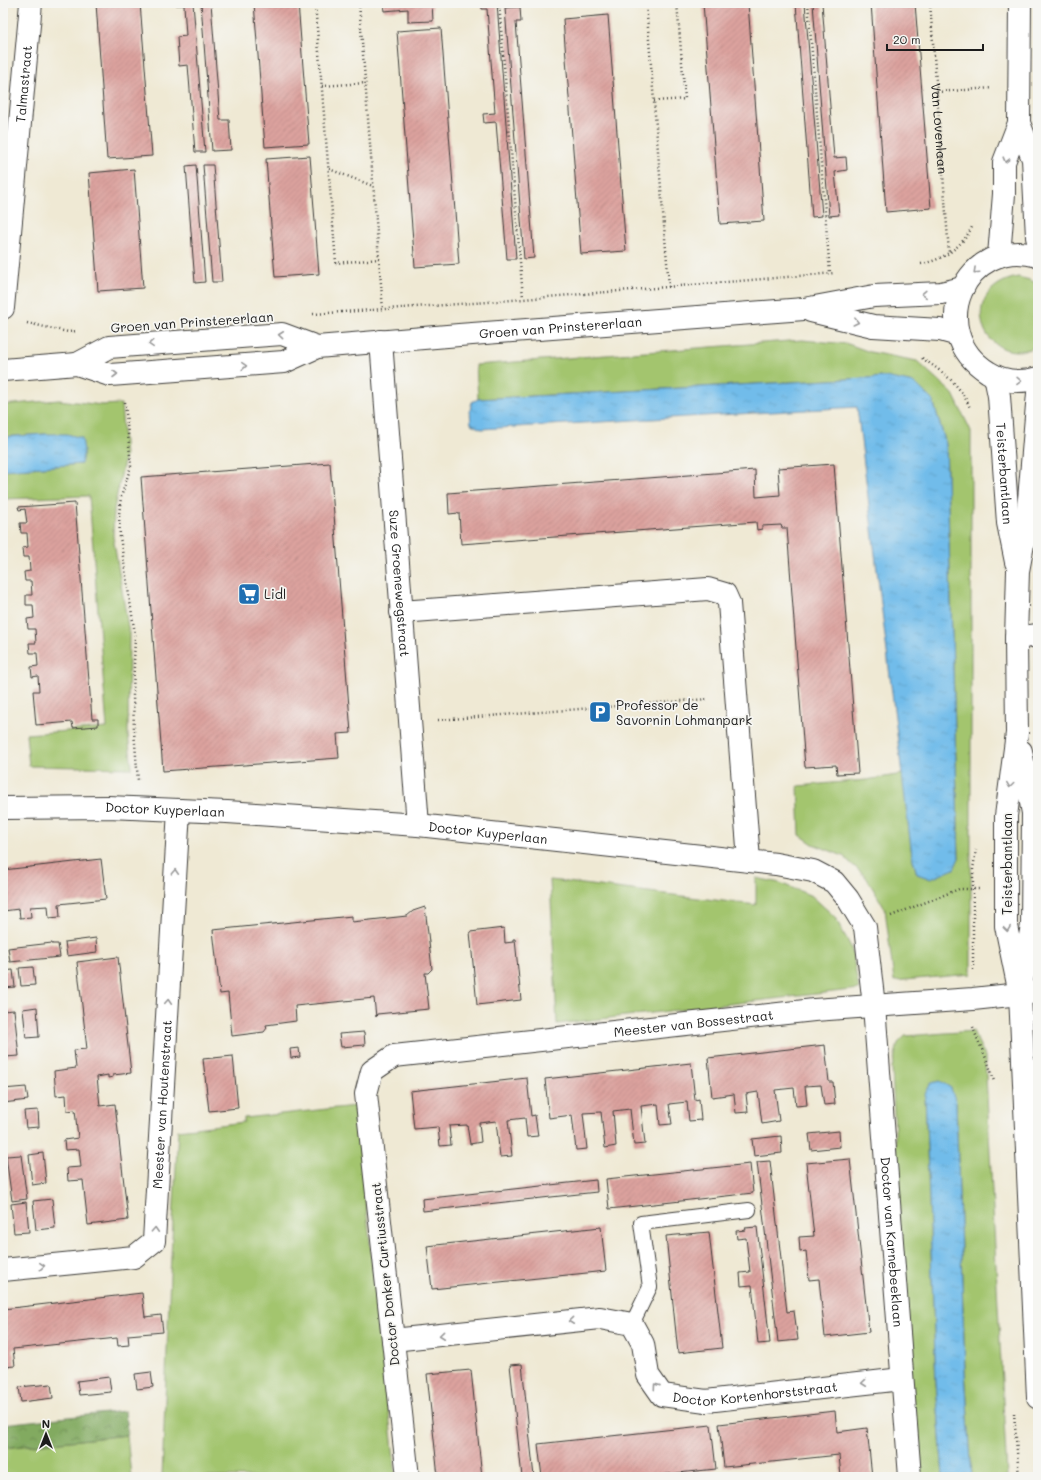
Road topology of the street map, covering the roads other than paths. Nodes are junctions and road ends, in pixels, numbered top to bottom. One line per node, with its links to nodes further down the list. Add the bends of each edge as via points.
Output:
1 (31, 3): 8 (street, Talmastraat)
2 (1020, 3): 3 (street)
3 (1019, 123): 4 (street, via 1033,159); 5 (street, one-way to 5, via 1004,162)
4 (1038, 241)
5 (999, 256): 6 (street, via 1030,253); 7 (street, one-way to 7, via 978,268)
6 (1038, 256)
7 (963, 288): 9 (street, Groen van Prinstererlaan, one-way to 9, via 941,293 874,296); 10 (street, via 956,311)
8 (3, 308)
9 (804, 309): 10 (street, Groen van Prinstererlaan, one-way to 10, via 872,326 940,330); 11 (street, Groen van Prinstererlaan)
10 (958, 335): 15 (street, via 966,352 979,366)
11 (381, 341): 12 (street, Groen van Prinstererlaan); 19 (street, Suze Groenewegstraat)
12 (317, 347): 13 (street, Groen van Prinstererlaan, one-way to 12, via 110,375 284,362); 13 (street, Groen van Prinstererlaan, one-way to 13, via 282,334 109,347)
13 (77, 364): 14 (street, Groen van Prinstererlaan)
14 (3, 370)
15 (995, 376): 16 (street, one-way to 16, via 1019,381); 18 (street, Teisterbantlaan, via 1000,396 1008,523)
16 (1038, 378)
17 (1038, 393): 18 (street, Teisterbantlaan, via 1027,523)
18 (1018, 570): 21 (street, Teisterbantlaan)
19 (402, 612): 25 (street, Suze Groenewegstraat); 26 (street, via 708,589 725,594 729,603)
20 (1038, 635): 21 (street)
21 (1016, 638): 22 (street, Teisterbantlaan)
22 (1017, 733): 27 (street, Teisterbantlaan, via 1033,813); 27 (street, Teisterbantlaan, one-way to 27, via 1006,816 1006,926)
23 (3, 808): 24 (street, Doctor Kuyperlaan, via 108,807)
24 (179, 810): 25 (street, Doctor Kuyperlaan); 31 (street, Meester van Houtenstraat, one-way to 24, via 134,1257 154,1241)
25 (418, 825): 26 (street, Doctor Kuyperlaan)
26 (749, 860): 28 (street, Doctor Kuyperlaan, via 813,871 834,882 865,927)
27 (1029, 993): 28 (street, Meester van Bossestraat, via 973,1000); 35 (street, Teisterbantlaan)
28 (874, 1006): 29 (street, Meester van Bossestraat, via 806,1011 394,1056); 34 (street, Doctor van Karnebeeklaan)
29 (372, 1071): 33 (street, Doctor Donker Curtiusstraat, via 366,1094)
30 (748, 1210): 32 (lane, via 642,1223 650,1287)
31 (3, 1270)
32 (632, 1324): 33 (street, one-way to 33, via 600,1318); 34 (street, Doctor Kortenhorststraat, one-way to 32, via 706,1401 662,1395 648,1375 644,1344)
33 (393, 1340): 36 (street, Doctor Donker Curtiusstraat)
34 (902, 1379): 37 (street, Doctor van Karnebeeklaan)
35 (1038, 1398)
36 (408, 1477)
37 (910, 1477)

